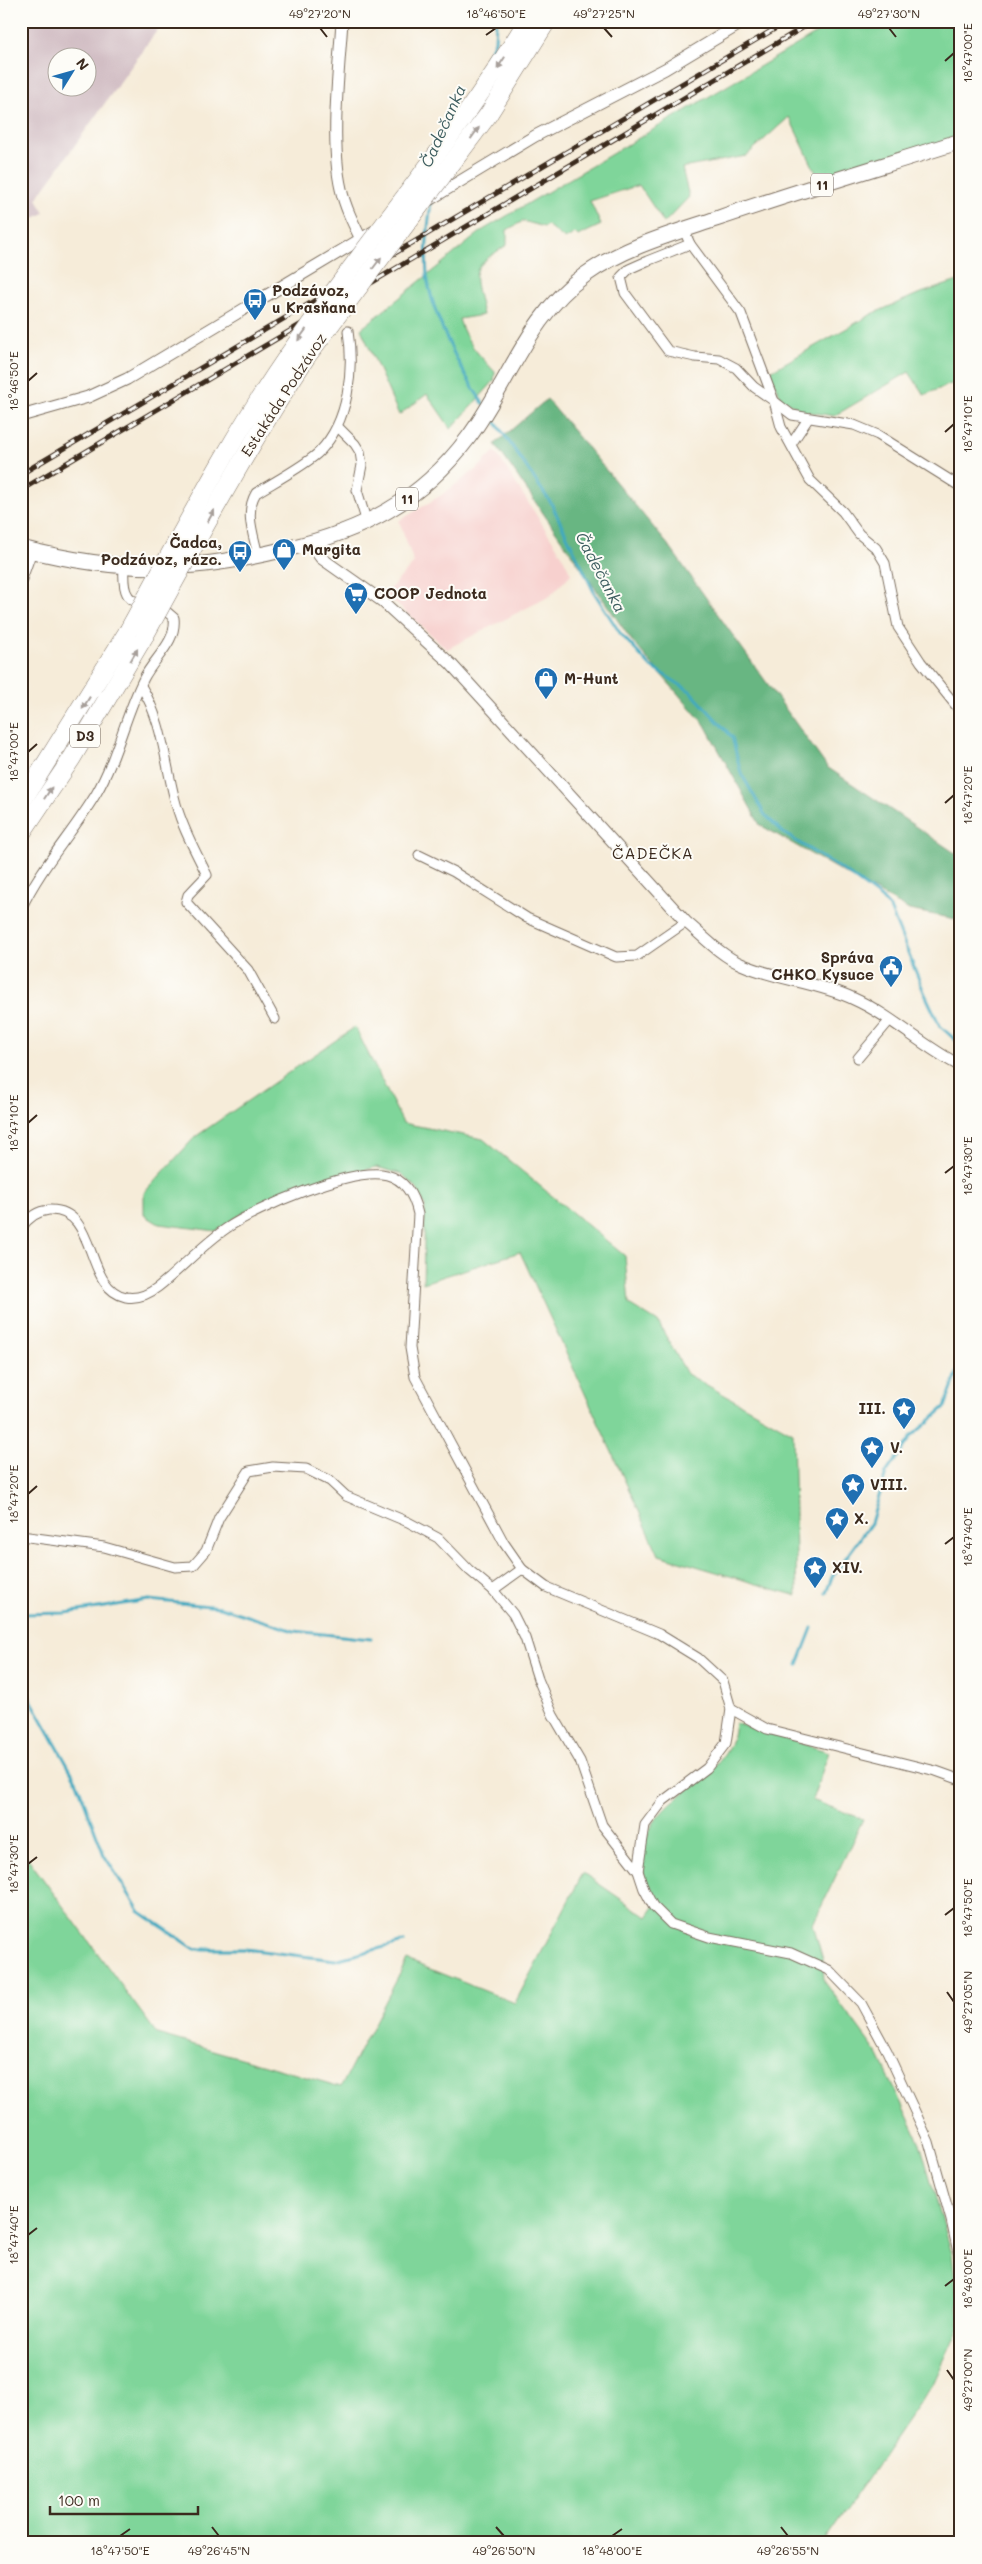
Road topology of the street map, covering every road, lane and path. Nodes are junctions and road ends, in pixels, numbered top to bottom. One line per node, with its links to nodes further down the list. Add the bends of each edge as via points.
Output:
1 (342, 21): 7 (street, via 337,112 340,188)
2 (527, 21): 21 (highway, Estakáda Podzávoz / D3, one-way to 21, bridge, via 477,101 267,386 228,449)
3 (547, 21): 21 (highway, Estakáda Podzávoz / D3, one-way to 3, bridge, via 280,396 488,115)
4 (745, 21): 7 (street, bridge, via 665,69 536,136)
5 (961, 141): 6 (main road, 11)
6 (687, 237): 9 (street, via 741,313); 9 (street, via 629,269 621,281 625,293 668,351 719,359 736,368); 15 (main road, 11, via 629,250 582,277 546,314 480,421 456,452 428,483)
7 (361, 239): 10 (street, via 128,379 88,397)
8 (348, 331): 12 (street, via 349,386)
9 (774, 402): 11 (street, via 792,415); 13 (street, via 781,427)
10 (21, 416)
11 (808, 419): 13 (street); 14 (street, via 854,425 878,435)
12 (338, 427): 15 (street, via 360,452 362,465 357,490); 18 (street, via 320,452 256,493 249,512)
13 (792, 444): 23 (street, via 810,480 843,512 858,534 876,548 887,571 898,627)
14 (961, 487)
15 (367, 523): 16 (main road, 11)
16 (310, 544): 18 (main road, 11); 28 (street, via 321,558 382,601 451,664)
17 (26, 550): 19 (main road, 11); 20 (street)
18 (258, 556): 19 (main road, 11, via 188,568)
19 (124, 567): 22 (street, via 124,584 129,598 134,602 165,608 171,613 175,625 170,641)
20 (21, 582)
21 (137, 633): 24 (highway, D3, one-way to 24, via 87,701); 25 (highway, D3, one-way to 21, via 105,704)
22 (141, 686): 27 (street, via 121,742 96,794 51,856); 29 (street, via 159,728 181,822 207,875 188,895 186,902 248,970)
23 (961, 712)
24 (21, 803)
25 (21, 834)
26 (419, 855): 28 (street, via 454,872 527,918 616,957 636,956)
27 (21, 909)
28 (686, 922): 30 (street, via 738,963 756,971 835,991 867,1005)
29 (275, 1019)
30 (890, 1020): 31 (street); 32 (street)
31 (858, 1058)
32 (961, 1066)
33 (21, 1228): 35 (street, via 32,1216 45,1210 68,1215 85,1237 104,1283 120,1295 139,1297 158,1287 218,1234 267,1207 303,1192 361,1175 385,1174 400,1181 413,1196 418,1214 411,1364 500,1534)
34 (21, 1536): 36 (street, via 104,1547 175,1567 193,1566 206,1551 218,1518 249,1471 273,1466 306,1469 330,1481 346,1496 438,1538 468,1570)
35 (522, 1569): 36 (street); 37 (street, via 546,1587 659,1634 698,1658 723,1681)
36 (493, 1590): 39 (street, via 513,1614 525,1638 553,1715 580,1761 602,1825)
37 (732, 1709): 38 (street, via 767,1729); 39 (street, via 726,1743 707,1768 664,1801 645,1825)
38 (961, 1780)
39 (638, 1871): 40 (street, via 652,1906 672,1924 709,1937 791,1953 829,1970 861,2003 929,2142)
40 (961, 2266)

